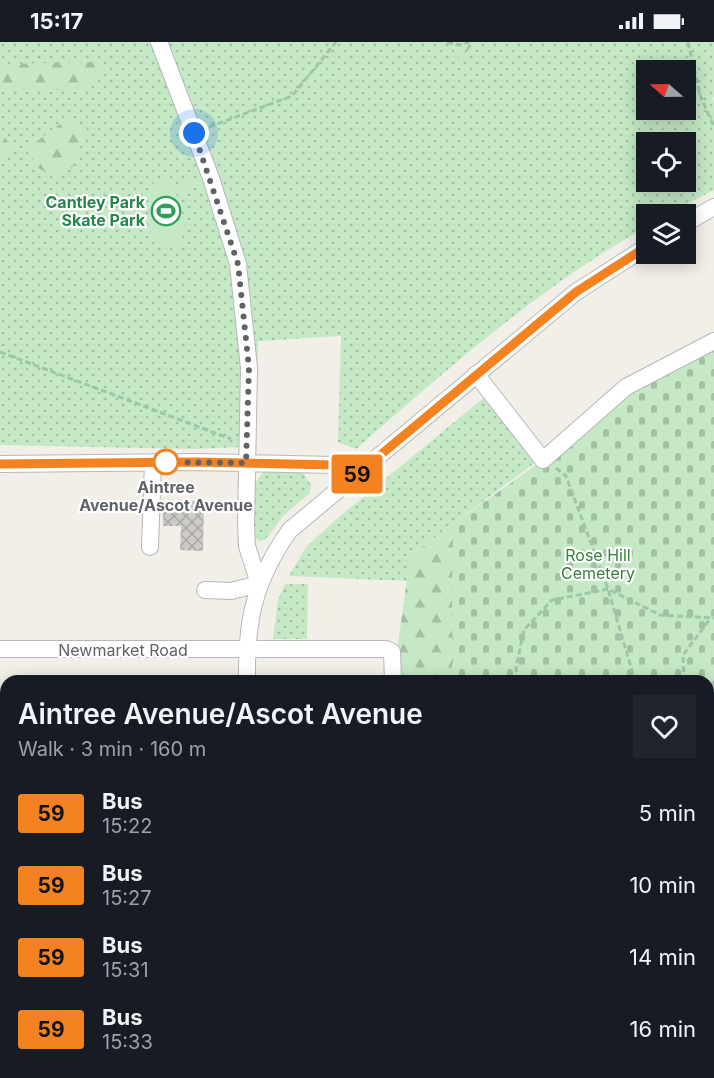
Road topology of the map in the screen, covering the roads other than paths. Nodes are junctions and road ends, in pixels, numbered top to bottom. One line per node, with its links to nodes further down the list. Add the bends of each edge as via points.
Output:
1 (159, 42): 8 (street, via 238,264 249,368)
2 (714, 207): 3 (street)
3 (696, 217)
4 (636, 253): 6 (street, via 576,292)
5 (714, 341): 6 (street, via 626,387 543,460)
6 (476, 374): 10 (street)
7 (153, 462): 8 (street); 9 (street); 11 (street)
8 (246, 463): 10 (street, via 335,465); 12 (street, via 247,546)
9 (0, 464)
10 (348, 482): 12 (street, via 290,530)
11 (150, 547)
12 (259, 584): 13 (street, via 231,591); 15 (street, via 251,607)
13 (205, 590)
14 (0, 649): 15 (street, Newmarket Road)
15 (246, 651): 16 (street); 17 (street, Newmarket Road, via 386,649 392,652)
16 (247, 675)
17 (393, 675)

